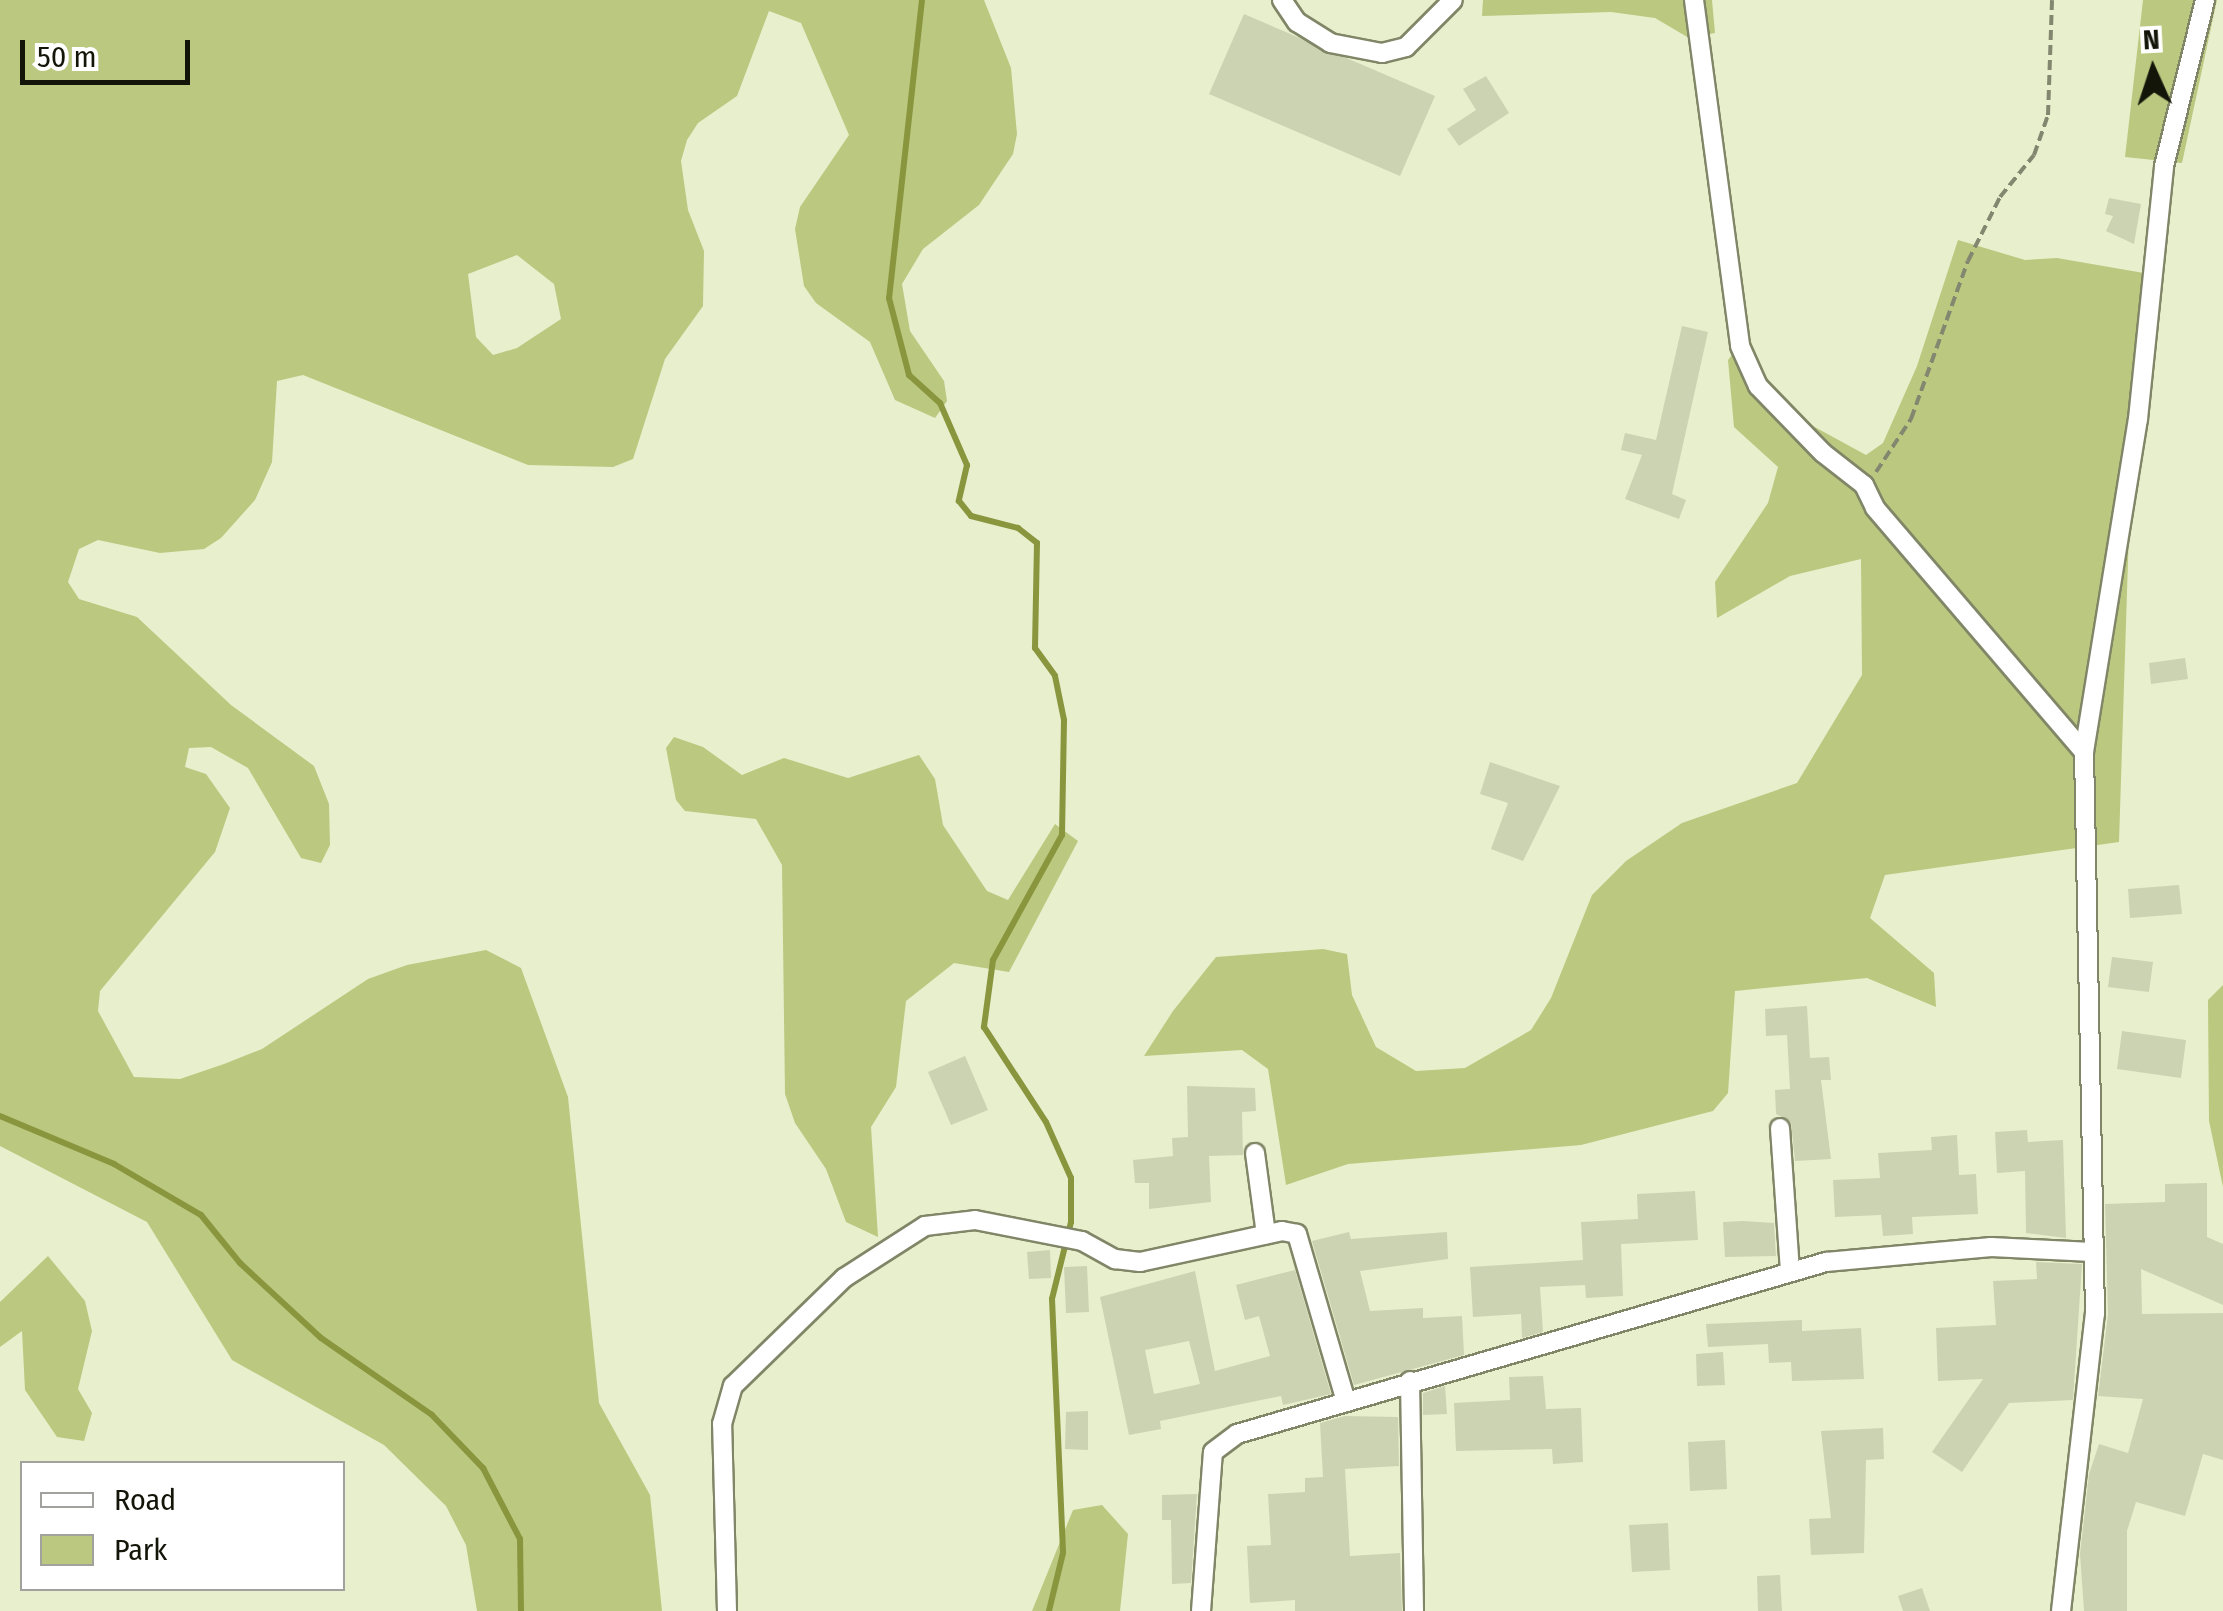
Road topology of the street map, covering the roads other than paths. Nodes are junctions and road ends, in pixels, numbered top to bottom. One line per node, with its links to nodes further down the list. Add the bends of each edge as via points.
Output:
1 (1282, 0): 2 (street, via 1297,22 1330,42 1382,53 1406,46)
2 (1453, 0)
3 (1694, 0): 5 (street, via 1740,346 1778,412 1864,485 1875,508)
4 (2205, 0): 5 (street, via 2164,166 2138,418)
5 (2084, 752): 9 (street)
6 (1780, 1128): 10 (street)
7 (1256, 1153): 8 (street)
8 (1266, 1234): 12 (street, via 1291,1232 1301,1241); 13 (street, via 1151,1262 975,1220 925,1226 844,1278 745,1370 726,1400)
9 (2092, 1252): 10 (street, via 1922,1251); 16 (street, via 2095,1314 2084,1454)
10 (1790, 1271): 11 (street)
11 (1410, 1381): 12 (street); 15 (street)
12 (1346, 1402): 14 (street, via 1237,1434 1212,1452)
13 (728, 1611)
14 (1201, 1611)
15 (1414, 1611)
16 (2061, 1611)

